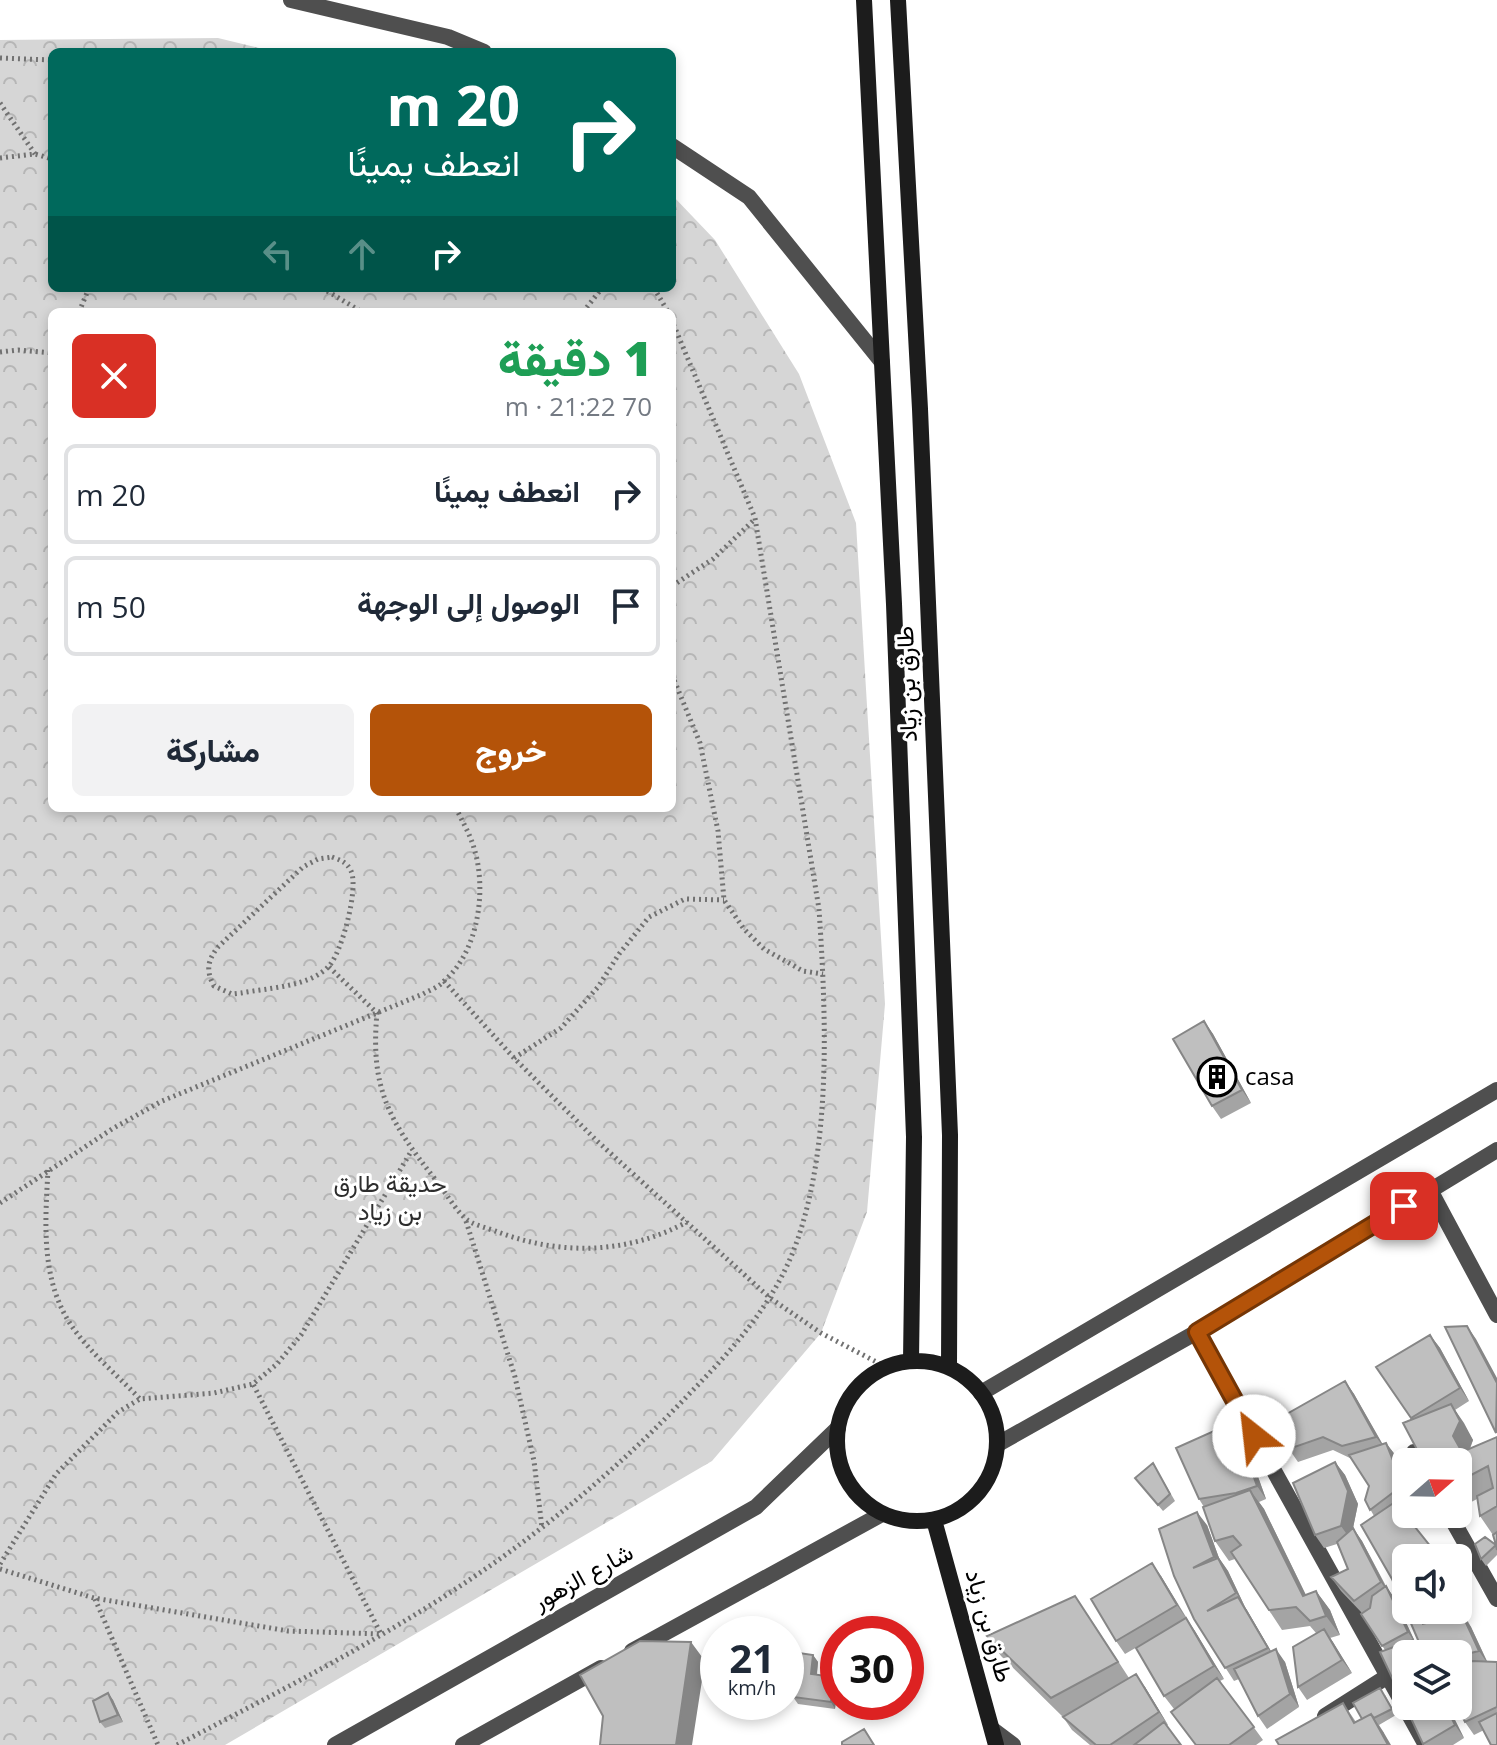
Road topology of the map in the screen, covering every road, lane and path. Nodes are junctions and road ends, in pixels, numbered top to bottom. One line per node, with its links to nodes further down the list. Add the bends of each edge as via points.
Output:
1 (291, 0): 4 (street)
2 (864, 0): 19 (main road)
3 (898, 0): 43 (main road, طارق بن زياد, via 950,1135)
4 (474, 48)
5 (0, 58): 6 (path)
6 (48, 60)
7 (0, 103): 9 (path)
8 (676, 149): 19 (street, via 749,197)
9 (35, 154): 10 (path); 11 (path)
10 (0, 158)
11 (48, 158)
12 (329, 292): 14 (path)
13 (599, 292): 15 (path)
14 (355, 308)
15 (586, 308)
16 (676, 330): 20 (path)
17 (0, 352): 18 (path)
18 (48, 353)
19 (882, 362): 41 (main road, via 914,1137)
20 (755, 518): 21 (path, via 713,559); 26 (path, via 819,909)
21 (676, 583)
22 (676, 685): 24 (path, via 700,743 718,831)
23 (458, 812): 27 (path, via 474,847 481,881 477,917 464,956)
24 (724, 900): 26 (path, via 764,949 803,971); 29 (path, via 685,899 649,917 561,1028)
25 (329, 967): 25 (path, via 342,946 353,888 353,874 345,862 332,857 303,867 218,947 207,967 214,986 232,994 308,979); 28 (path)
26 (823, 974): 38 (path, via 820,1130 812,1194 795,1247)
27 (444, 981): 28 (path); 29 (path)
28 (377, 1013): 31 (path, via 376,1071 386,1104); 33 (path, via 162,1101)
29 (514, 1058): 37 (path)
30 (1497, 1090): 45 (street)
31 (412, 1150): 36 (path); 44 (path, via 301,1335)
32 (1497, 1150): 34 (street)
33 (48, 1170): 35 (path); 46 (path, via 45,1236 51,1283 74,1331)
34 (1430, 1190): 39 (street); 40 (street)
35 (0, 1203)
36 (466, 1220): 37 (path, via 520,1240 569,1249 613,1247 660,1236); 51 (path, via 515,1377)
37 (687, 1222): 38 (path)
38 (770, 1298): 42 (path, via 821,1333); 51 (path, via 734,1347 671,1414)
39 (1497, 1315)
40 (1197, 1332): 48 (street); 57 (street)
41 (911, 1361): 42 (main road); 43 (main road)
42 (886, 1367): 47 (main road, via 863,1381)
43 (949, 1367): 45 (main road)
44 (253, 1384): 46 (path); 56 (path)
45 (981, 1393): 48 (main road, via 994,1417)
46 (140, 1399): 53 (path, via 118,1412 56,1474)
47 (838, 1428): 49 (main road, via 838,1454 846,1478 861,1499); 62 (street, شارع الزهور, via 756,1507)
48 (998, 1444): 50 (main road, via 979,1493 959,1511)
49 (882, 1514): 50 (main road); 63 (street)
50 (934, 1520): 59 (main road, طارق بن زياد)
51 (542, 1528): 56 (path)
52 (1457, 1528): 55 (street)
53 (0, 1566): 54 (path)
54 (94, 1598): 56 (path, via 288,1631); 60 (path)
55 (1497, 1599)
56 (381, 1634): 61 (path)
57 (1388, 1676): 58 (street); 65 (street)
58 (1316, 1722)
59 (995, 1737): 64 (street)
60 (158, 1745)
61 (177, 1745)
62 (335, 1745)
63 (463, 1745)
64 (1013, 1745)
65 (1426, 1745)

